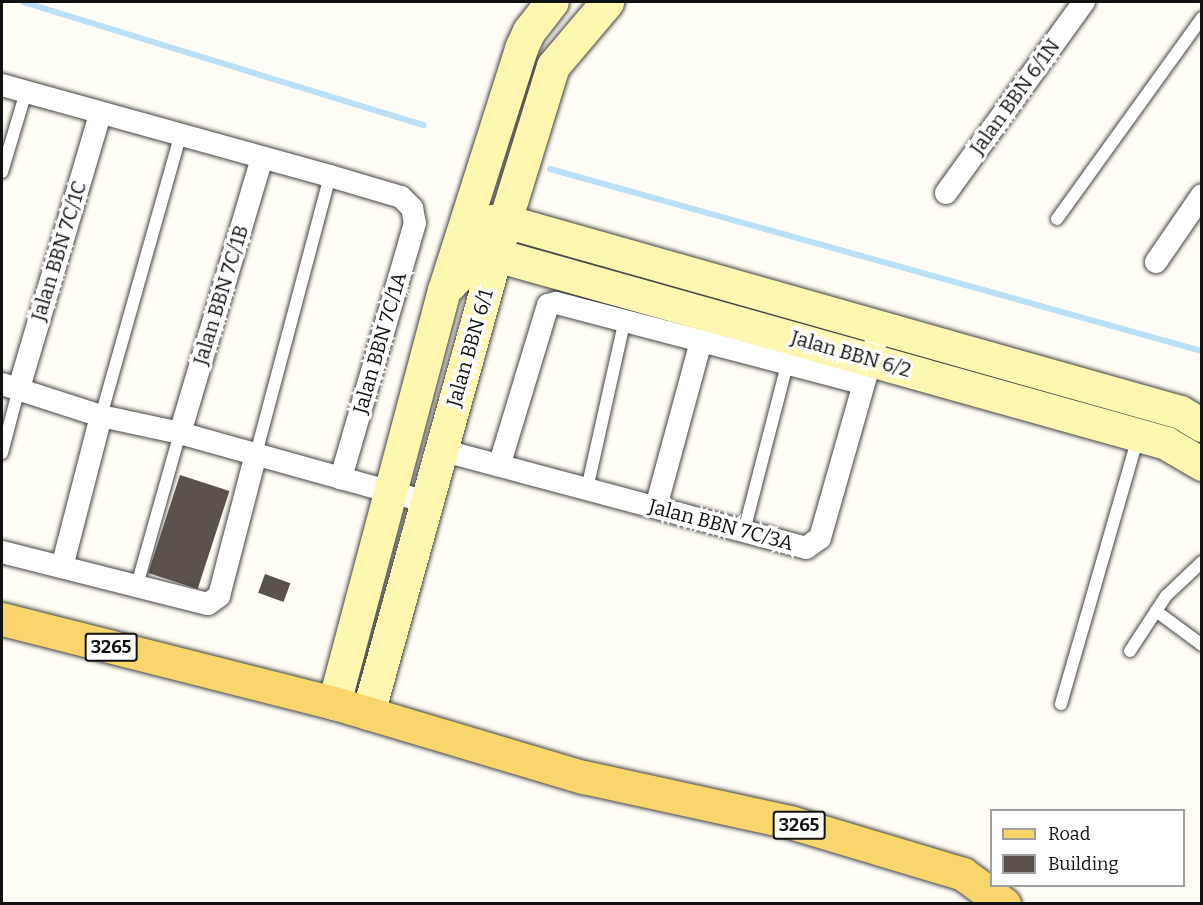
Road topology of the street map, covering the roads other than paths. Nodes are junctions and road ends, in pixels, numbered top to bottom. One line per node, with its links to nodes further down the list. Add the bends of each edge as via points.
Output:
1 (552, 2): 18 (street, Jalan BBN 6/1, via 528,31 521,48)
2 (607, 2): 15 (street, Jalan BBN 6/1, via 553,66)
3 (1084, 2): 12 (street, Jalan BBN 6/1N)
4 (1202, 18): 14 (lane)
5 (2, 85): 6 (street)
6 (26, 92): 7 (street); 10 (lane)
7 (100, 114): 8 (street); 24 (street, Jalan BBN 7C/1C)
8 (180, 136): 9 (street); 25 (lane)
9 (262, 158): 11 (street); 27 (street, Jalan BBN 7C/1B)
10 (2, 172)
11 (330, 176): 31 (lane); 34 (street, Jalan BBN 7C/1A, via 400,197 412,208 415,223)
12 (946, 193)
13 (1202, 195): 17 (street)
14 (1058, 219)
15 (506, 221): 16 (street, Jalan BBN 6/1); 18 (street, via 493,221 484,227 462,272); 20 (street, Jalan BBN 6/2)
16 (496, 255): 23 (street, Jalan BBN 6/2); 29 (street, Jalan BBN 6/1)
17 (1156, 262)
18 (444, 290): 36 (street, Jalan BBN 6/1)
19 (624, 323): 21 (street); 32 (street, via 556,303 548,305); 35 (lane)
20 (880, 327): 23 (street, Jalan BBN 7C/3A); 26 (street, Jalan BBN 6/2, via 1180,412)
21 (701, 341): 22 (street); 38 (street)
22 (787, 364): 23 (street); 39 (lane)
23 (867, 371): 28 (street, Jalan BBN 6/2); 39 (street, Jalan BBN 7C/3A, via 820,538 806,548)
24 (10, 386): 25 (street); 30 (lane)
25 (101, 416): 27 (street); 42 (street)
26 (1202, 425)
27 (180, 433): 31 (street); 43 (lane)
28 (1138, 435): 33 (street, Jalan BBN 6/2, via 1166,443); 49 (lane)
29 (441, 450): 32 (street, Jalan BBN 7C/3A); 37 (street, Jalan BBN 6/1)
30 (2, 453)
31 (256, 454): 34 (street); 43 (street, via 219,596 208,604)
32 (500, 463): 35 (street, Jalan BBN 7C/3A)
33 (1202, 464)
34 (341, 478): 36 (street)
35 (587, 489): 38 (street, Jalan BBN 7C/3A)
36 (391, 491): 37 (street); 48 (street, Jalan BBN 6/1)
37 (427, 502): 50 (street, Jalan BBN 6/1)
38 (656, 507): 39 (street, Jalan BBN 7C/3A)
39 (744, 531)
40 (2, 552): 42 (street)
41 (1202, 562): 44 (lane)
42 (62, 567): 43 (street)
43 (137, 585)
44 (1156, 611): 46 (lane); 47 (lane)
45 (2, 619): 48 (main road, 3265)
46 (1202, 645)
47 (1130, 651)
48 (334, 703): 50 (main road, 3265)
49 (1061, 704)
50 (368, 713): 51 (main road, 3265, via 583,777 790,822 963,874)
51 (1004, 903)

